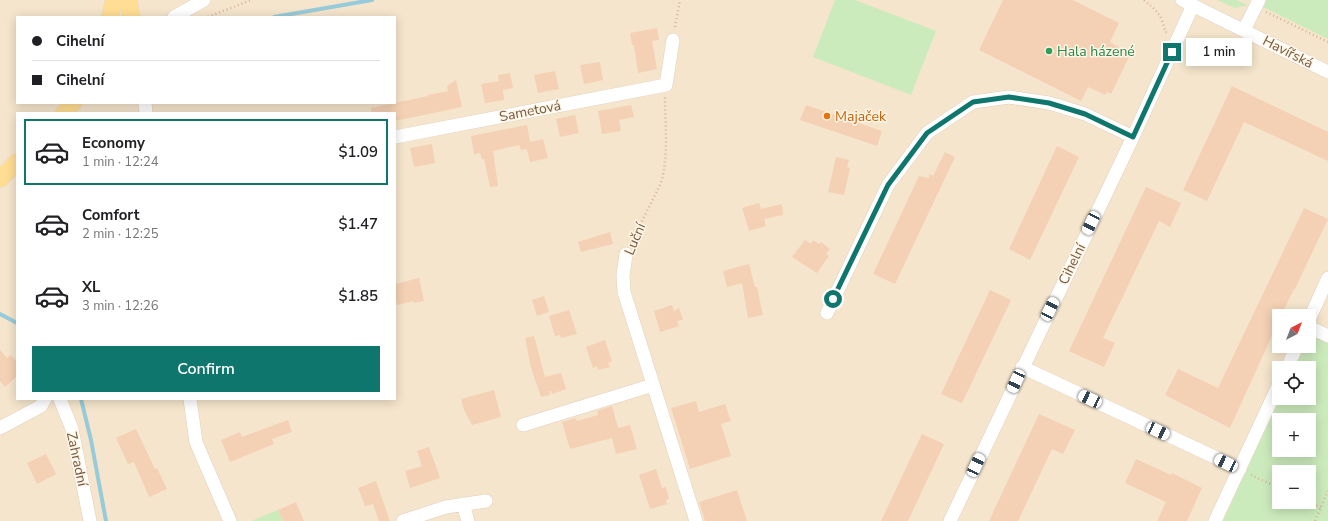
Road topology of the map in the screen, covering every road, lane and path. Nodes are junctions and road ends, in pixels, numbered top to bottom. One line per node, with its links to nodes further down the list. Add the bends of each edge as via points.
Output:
1 (114, 0): 9 (main road)
2 (128, 0): 10 (main road)
3 (202, 0): 11 (street)
4 (251, 0): 12 (path)
5 (680, 0): 15 (path)
6 (1144, 0): 14 (path, via 1163,20 1166,32)
7 (1188, 3): 13 (street, Havířská); 14 (street, Cihelní)
8 (1258, 3): 13 (street); 16 (path)
9 (110, 16)
10 (131, 16)
11 (176, 16)
12 (211, 16)
13 (1244, 30): 17 (street, Havířská)
14 (1178, 37): 22 (street, Cihelní)
15 (673, 40): 18 (street)
16 (1328, 42)
17 (1328, 72)
18 (666, 85): 21 (street, Sametová); 25 (path, Luční, via 664,173)
19 (72, 104): 20 (main road)
20 (65, 112)
21 (396, 137)
22 (1133, 137): 28 (street, via 1085,114 1049,103 1009,97 973,102 927,133 888,185); 31 (street, Cihelní)
23 (16, 163): 24 (main road)
24 (0, 179)
25 (626, 254): 32 (street, Luční, via 624,292)
26 (1328, 278): 27 (street)
27 (1314, 309)
28 (827, 313)
29 (1316, 330): 30 (street)
30 (1328, 336)
31 (1022, 366): 39 (street); 51 (street, Cihelní)
32 (653, 385): 37 (street); 50 (street, Luční)
33 (1272, 399): 39 (street)
34 (44, 400): 38 (street, via 41,406)
35 (60, 400): 46 (street, Zahradní, via 72,429)
36 (190, 400): 47 (street, via 196,442)
37 (523, 425)
38 (0, 428)
39 (1240, 469): 40 (path); 52 (street)
40 (1272, 485)
41 (1328, 491): 45 (path)
42 (486, 501): 43 (street)
43 (463, 504): 48 (street); 49 (street)
44 (1316, 506): 45 (path)
45 (1321, 508): 53 (path)
46 (90, 521)
47 (230, 521)
48 (403, 521)
49 (468, 521)
50 (696, 521)
51 (950, 521)
52 (1215, 521)
53 (1314, 521)

